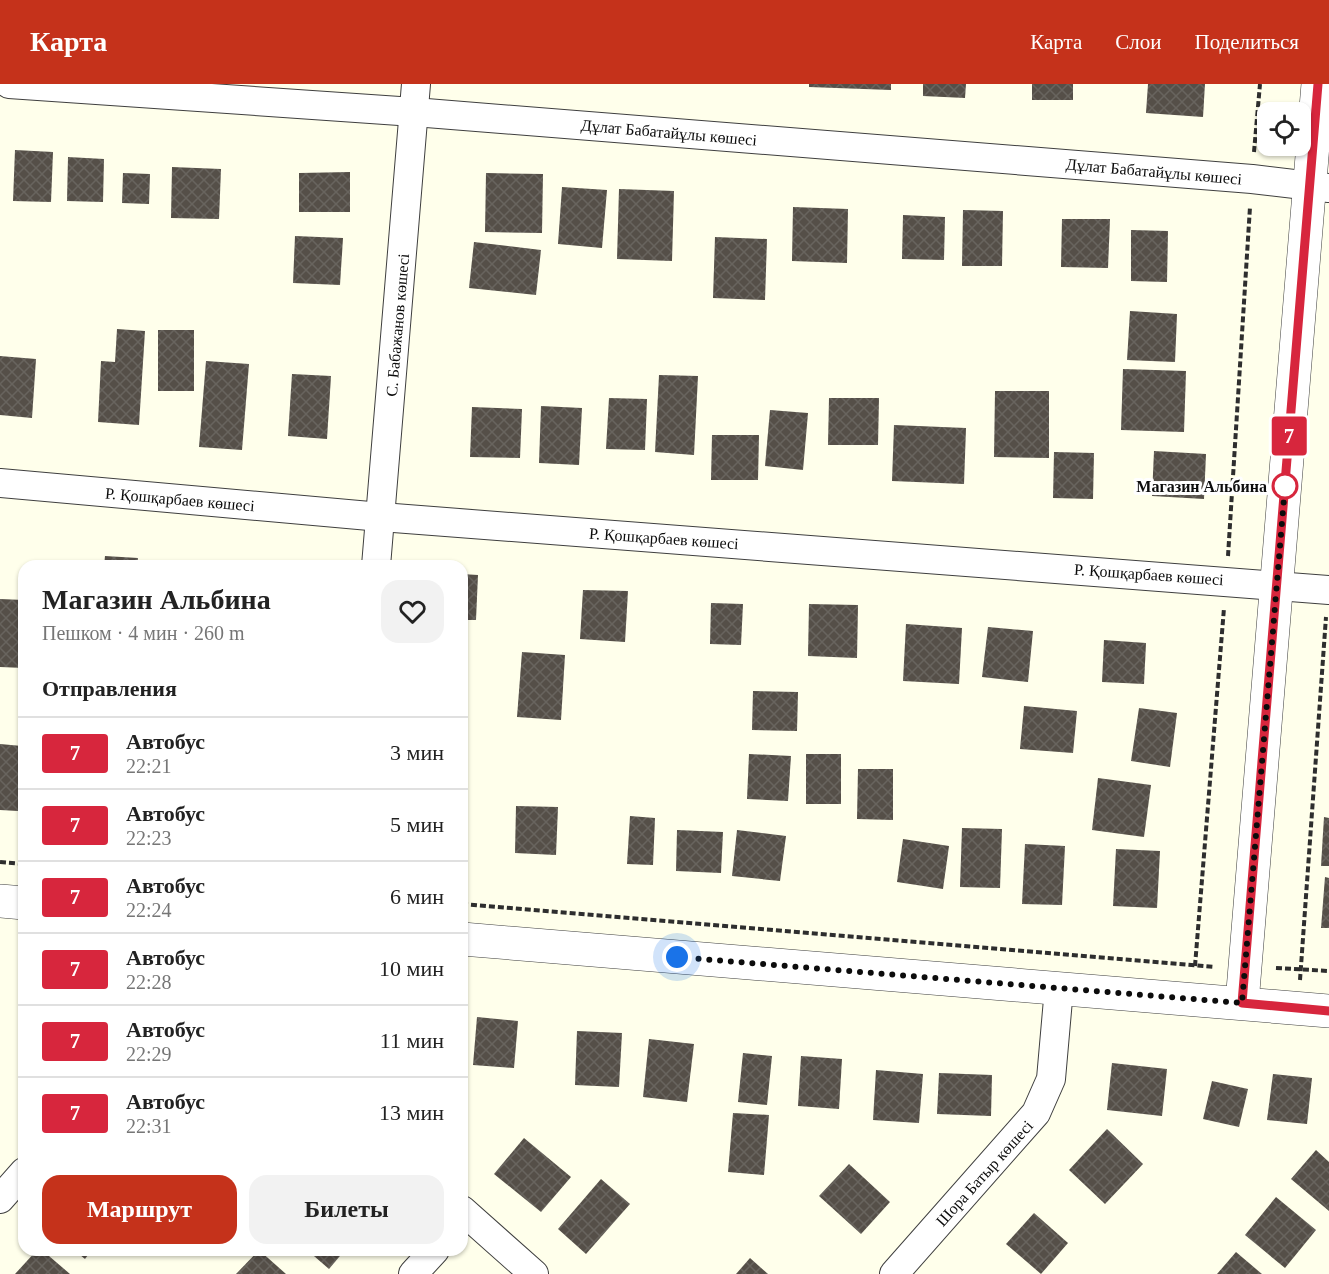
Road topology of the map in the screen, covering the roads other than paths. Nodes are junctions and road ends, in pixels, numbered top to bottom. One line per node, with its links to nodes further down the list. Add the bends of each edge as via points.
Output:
1 (9, 84): 4 (street, Дұлат Бабатайұлы көшесі)
2 (416, 84): 4 (street, С. Бабажанов көшесі)
3 (1318, 84): 5 (street)
4 (414, 112): 5 (street, Дұлат Бабатайұлы көшесі); 7 (street, С. Бабажанов көшесі)
5 (1319, 186): 9 (street)
6 (0, 483): 7 (street, Р. Қошқарбаев көшесі)
7 (381, 517): 8 (street, С. Бабажанов көшесі); 9 (street, Р. Қошқарбаев көшесі)
8 (377, 560)
9 (1277, 585): 10 (street, Р. Қошқарбаев көшесі); 15 (street)
10 (1329, 590)
11 (0, 901): 12 (street)
12 (18, 902)
13 (468, 939): 14 (street)
14 (1059, 988): 15 (street); 23 (street, Шора Батыр көшесі, via 1051,1079 1036,1113)
15 (1242, 1003): 16 (street)
16 (1313, 1009)
17 (18, 1179): 18 (street)
18 (0, 1199)
19 (468, 1219): 22 (street)
20 (430, 1256): 21 (street)
21 (414, 1274)
22 (534, 1274)
23 (894, 1274)

